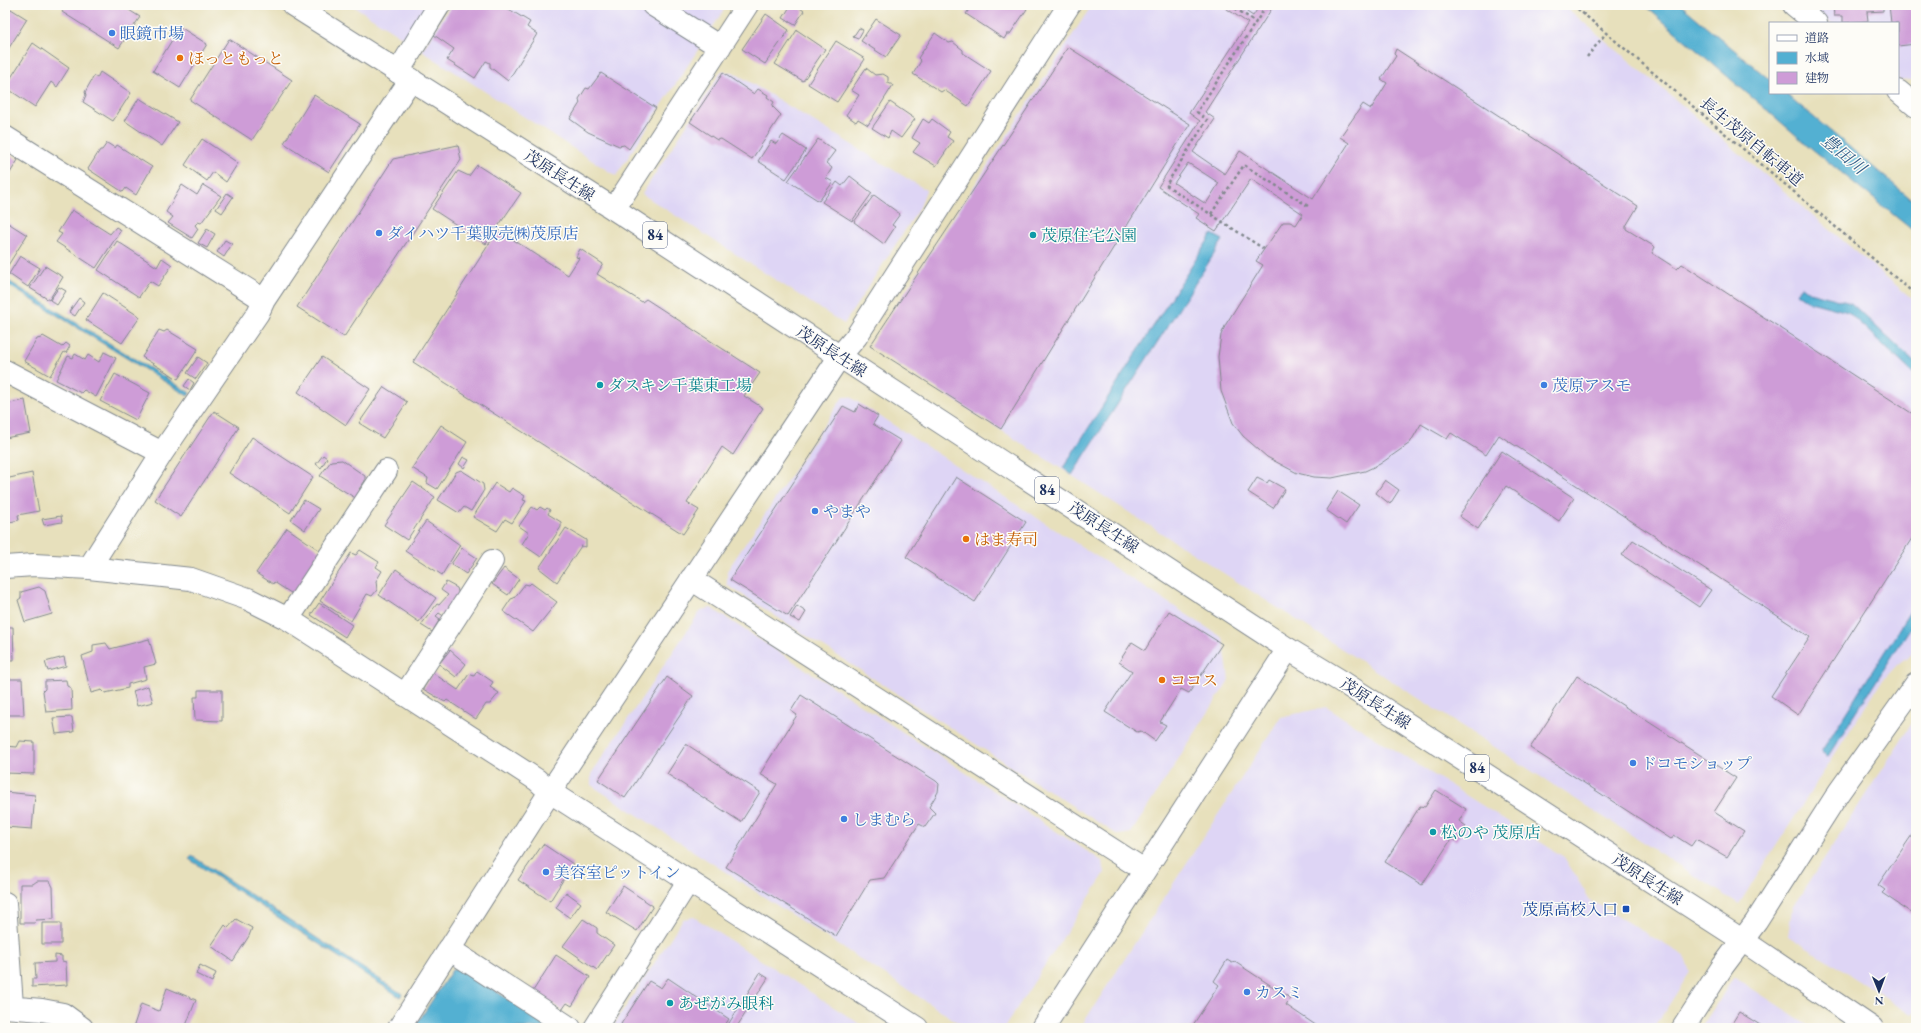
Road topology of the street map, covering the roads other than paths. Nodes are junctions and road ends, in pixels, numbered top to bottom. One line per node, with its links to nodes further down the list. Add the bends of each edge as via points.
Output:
1 (293, 5): 9 (street, 茂原長生線 / 84)
2 (439, 5): 9 (street)
3 (653, 5): 8 (street)
4 (747, 5): 8 (street)
5 (1069, 5): 15 (street, via 856,337)
6 (1794, 5): 7 (street)
7 (1815, 22)
8 (720, 48): 13 (street)
9 (404, 76): 13 (street, 茂原長生線 / 84); 14 (street)
10 (1899, 92): 11 (street)
11 (1916, 106)
12 (5, 137): 14 (street)
13 (614, 209): 15 (street, 茂原長生線 / 84)
14 (264, 300): 17 (street, via 258,313)
15 (840, 356): 22 (street); 24 (street, 茂原長生線 / 84)
16 (5, 371): 17 (street)
17 (162, 453): 21 (street)
18 (386, 471): 23 (street)
19 (492, 561): 26 (street)
20 (5, 567): 21 (street, via 34,565)
21 (89, 568): 23 (street, via 191,578 248,599)
22 (691, 579): 27 (street); 28 (street)
23 (288, 620): 26 (street)
24 (1288, 649): 28 (street); 31 (street, 茂原長生線 / 84)
25 (1916, 684): 31 (street, via 1839,792)
26 (405, 695): 27 (street, via 537,780)
27 (550, 792): 29 (street); 32 (street)
28 (1144, 870): 39 (street)
29 (689, 880): 37 (street); 38 (street)
30 (5, 903): 33 (street)
31 (1742, 940): 40 (street); 41 (street, 茂原長生線 / 84)
32 (449, 949): 35 (street); 36 (street)
33 (8, 1006): 34 (street, via 63,1014)
34 (82, 1028)
35 (399, 1028)
36 (570, 1028)
37 (595, 1028)
38 (917, 1028)
39 (1043, 1028)
40 (1683, 1028)
41 (1872, 1028)

